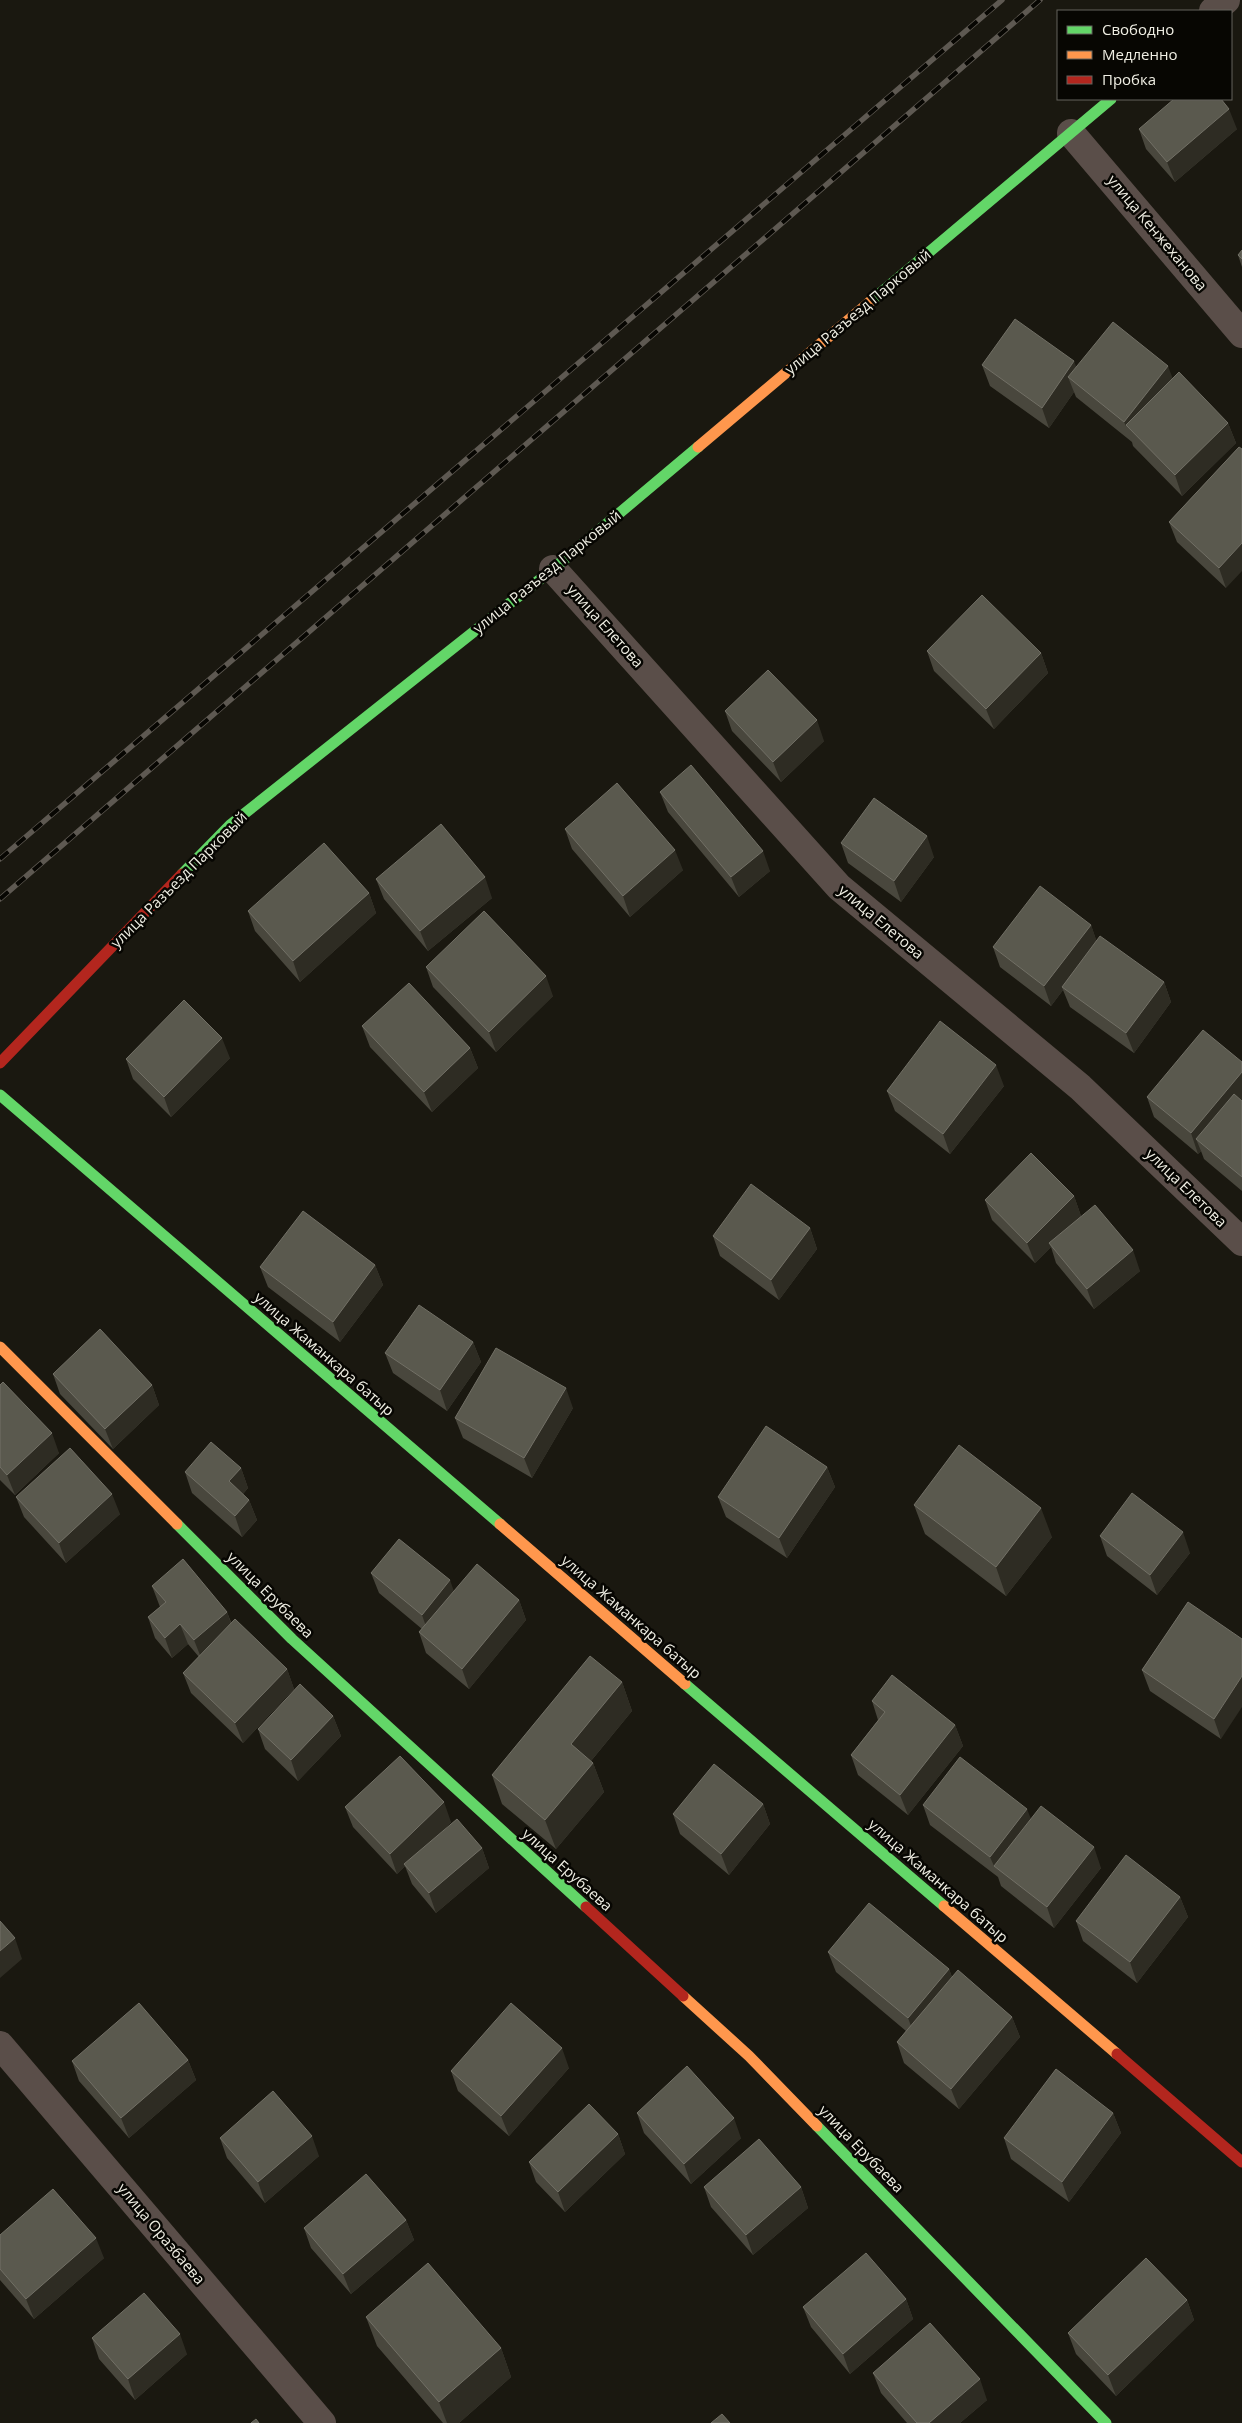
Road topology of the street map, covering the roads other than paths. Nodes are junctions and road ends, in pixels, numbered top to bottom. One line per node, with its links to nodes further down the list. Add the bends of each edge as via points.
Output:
1 (1226, 0): 2 (street)
2 (1214, 10)
3 (1110, 100): 4 (street, улица Разъезд Парковый)
4 (1071, 133): 5 (street, улица Кенжеханова); 6 (street, улица Разъезд Парковый)
5 (1242, 334)
6 (553, 569): 7 (street, улица Разъезд Парковый, via 230,825); 9 (street, улица Елетова, via 839,887 1080,1087)
7 (0, 1063)
8 (0, 1095): 12 (street, улица Жаманкара батыр)
9 (1242, 1242)
10 (0, 1346): 14 (street, улица Ерубаева, via 292,1639 749,2056)
11 (0, 2045): 13 (street, улица Оразбаева)
12 (1242, 2162)
13 (322, 2423)
14 (1106, 2423)

